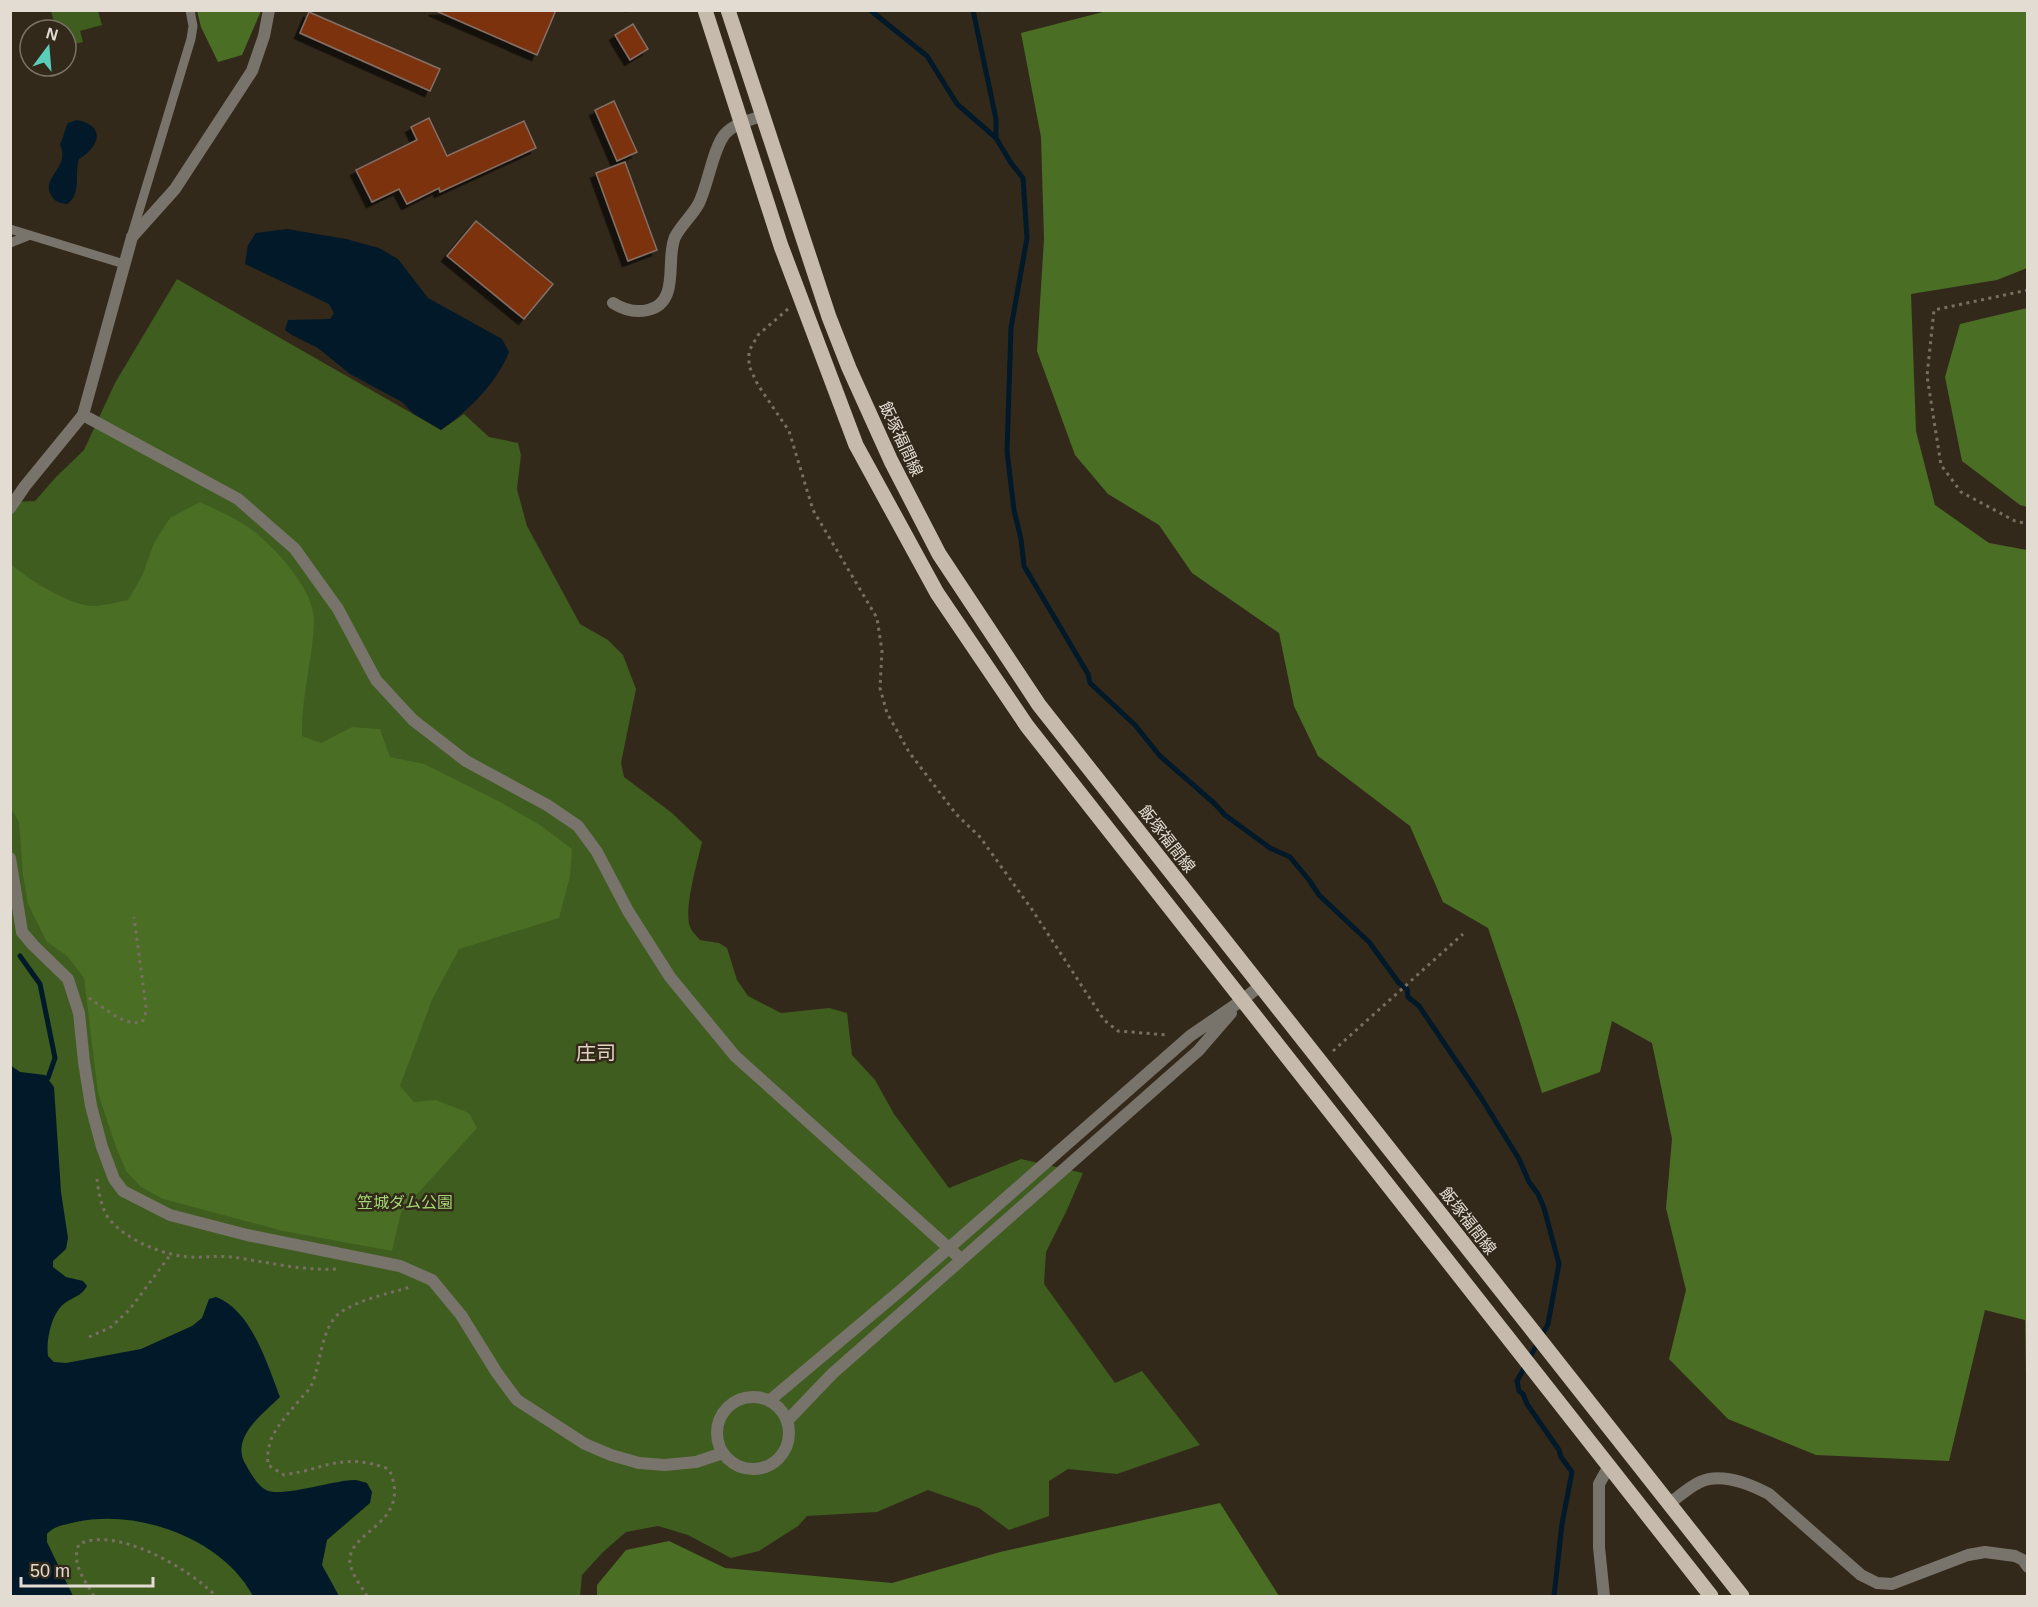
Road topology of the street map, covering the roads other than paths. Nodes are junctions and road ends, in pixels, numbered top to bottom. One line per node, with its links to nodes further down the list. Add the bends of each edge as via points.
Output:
1 (190, 10): 9 (lane, via 191,39)
2 (269, 10): 9 (street, via 252,71 175,189)
3 (705, 10): 6 (main road)
4 (728, 10): 5 (main road, 飯塚福間線)
5 (762, 116): 6 (street); 16 (main road, 飯塚福間線, via 849,368 939,554 1039,705)
6 (741, 123): 12 (street, via 725,134 698,205 674,238 670,284 663,301 643,311 625,310); 17 (main road, via 856,445 937,593 1027,726)
7 (10, 228): 8 (lane)
8 (30, 235): 10 (lane); 11 (lane)
9 (132, 237): 11 (street)
10 (10, 243)
11 (124, 264): 13 (street)
12 (613, 303)
13 (83, 415): 14 (street); 18 (street, via 238,499 295,549 338,609 376,680 413,720 466,761 578,826 670,977 735,1056)
14 (10, 508)
15 (10, 858): 22 (street, via 22,932 68,979 79,1013 91,1106 114,1179 123,1191 170,1215 400,1266 432,1280 461,1315 517,1400 585,1444 610,1455 639,1464 665,1465 696,1462)
16 (1260, 986): 17 (street); 24 (main road, 飯塚福間線)
17 (1241, 1001): 18 (street, via 1190,1036); 19 (street, via 1198,1051); 23 (main road)
18 (948, 1248): 19 (street); 20 (street)
19 (961, 1259): 21 (street, via 832,1374)
20 (769, 1401): 21 (street); 22 (street, via 745,1397 727,1407 717,1424 718,1444)
21 (787, 1421): 22 (street, via 788,1443 775,1462 753,1469 741,1467)
22 (723, 1453)
23 (1609, 1466): 26 (street, via 1599,1484); 27 (main road)
24 (1669, 1504): 25 (street, via 1701,1481 1727,1479 1752,1485 1768,1494 1861,1575 1877,1583 1892,1584 1985,1552 2015,1556); 28 (main road, 飯塚福間線)
25 (2028, 1567)
26 (1604, 1596)
27 (1711, 1596)
28 (1742, 1596)

